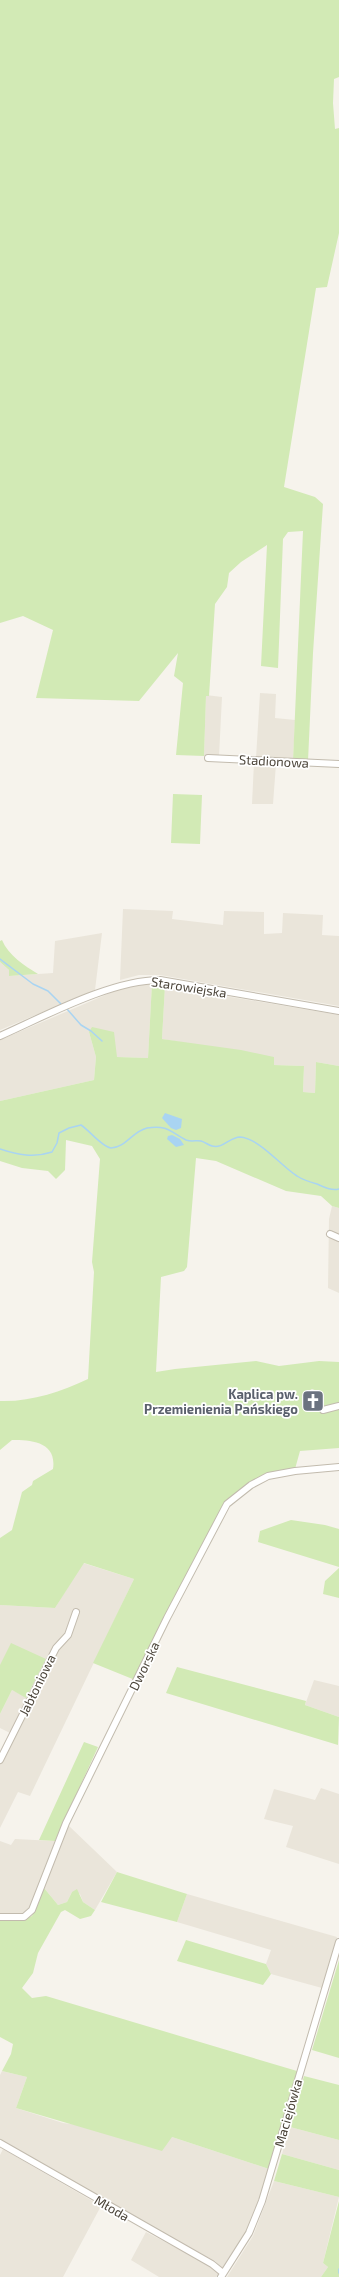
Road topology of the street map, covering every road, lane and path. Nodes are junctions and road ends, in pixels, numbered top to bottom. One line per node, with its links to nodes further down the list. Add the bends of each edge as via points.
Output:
1 (208, 758): 2 (street, Stadionowa)
2 (339, 764)
3 (339, 1012): 4 (street, Starowiejska, via 160,980 144,980 120,985)
4 (0, 1036)
5 (330, 1234): 6 (street)
6 (339, 1238)
7 (339, 1406): 8 (street)
8 (323, 1410)
9 (339, 1467): 12 (street, Dworska, via 268,1476 251,1485 227,1504 167,1618 66,1823 32,1910 24,1917)
10 (76, 1612): 11 (street, Jabłoniowa, via 68,1635 56,1648)
11 (0, 1760)
12 (0, 1917)
13 (339, 1942): 15 (street, Maciejówka, via 262,2202 249,2233)
14 (0, 2143): 15 (street, Młoda, via 212,2264)
15 (222, 2275)

